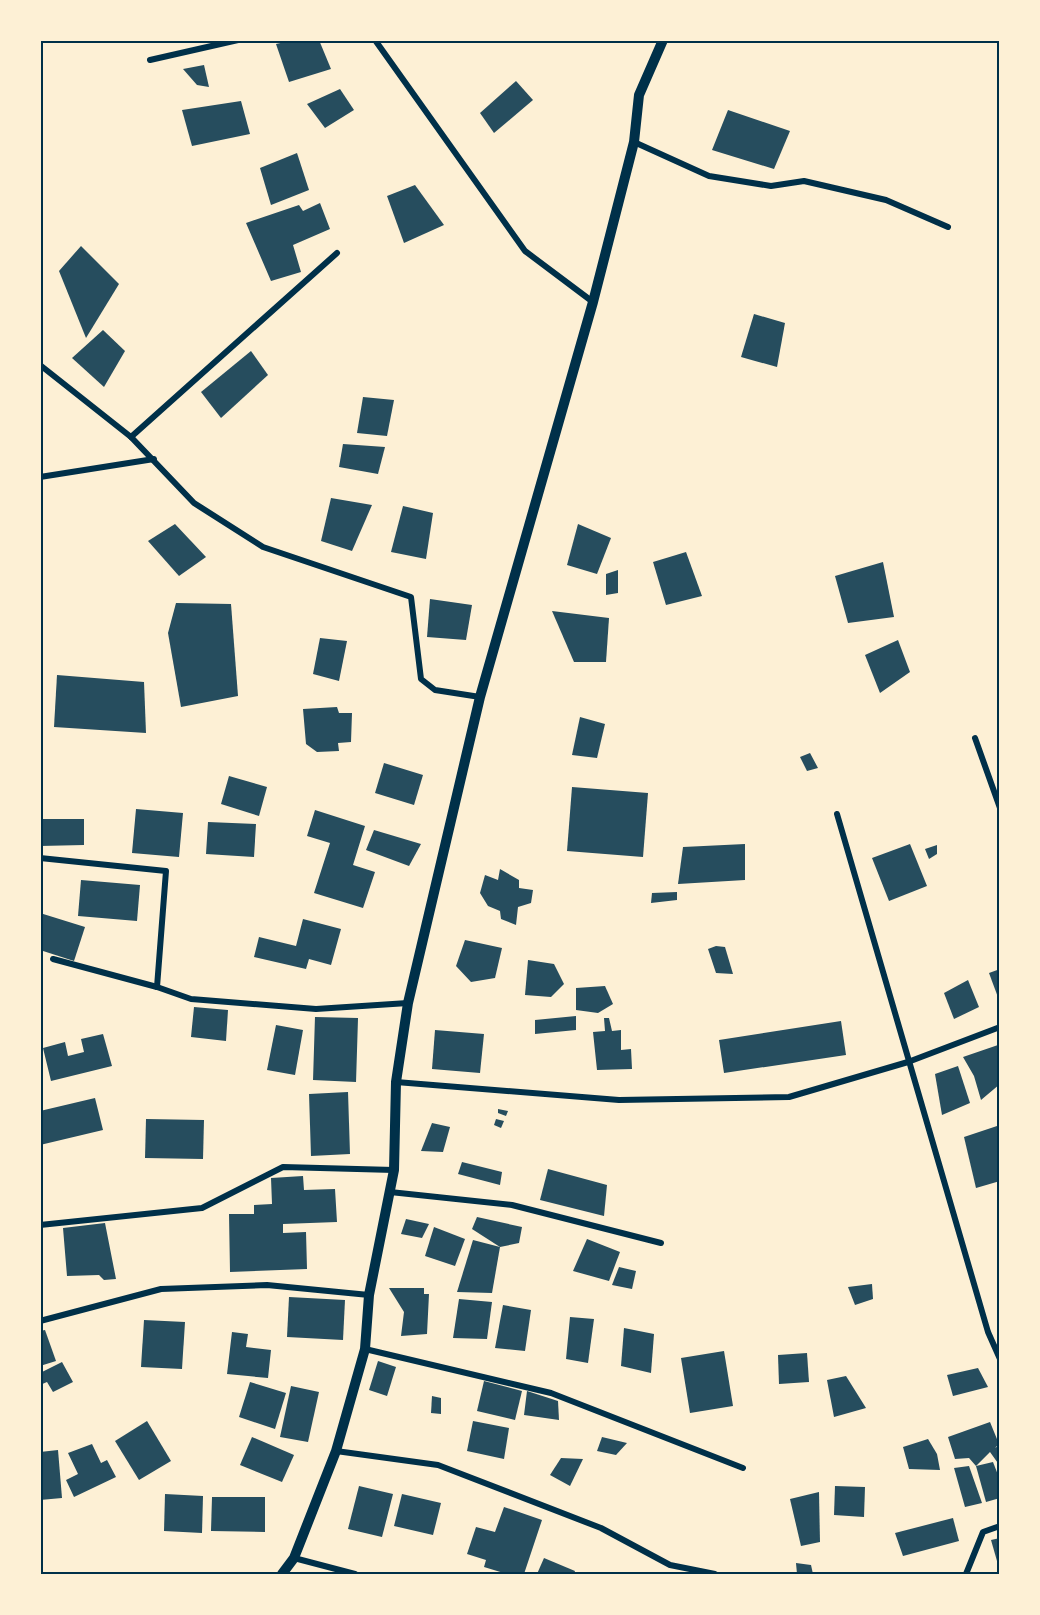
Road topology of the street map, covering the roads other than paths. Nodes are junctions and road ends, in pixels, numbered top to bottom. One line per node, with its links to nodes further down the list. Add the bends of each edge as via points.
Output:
1 (238, 40): 4 (street)
2 (375, 40): 8 (street, via 525,251)
3 (662, 41): 5 (street, via 639,95)
4 (150, 60)
5 (634, 142): 6 (street, via 709,177 771,186 804,181 886,201); 8 (street)
6 (948, 227)
7 (337, 253): 10 (street)
8 (593, 302): 13 (street)
9 (40, 365): 10 (street)
10 (131, 437): 11 (street)
11 (154, 459): 12 (street); 13 (street, via 194,503 263,547 411,597 421,679 435,690)
12 (40, 477)
13 (480, 697): 20 (street)
14 (975, 738): 15 (street)
15 (999, 808)
16 (837, 814): 22 (street)
17 (40, 858): 19 (street, via 166,871)
18 (53, 959): 19 (street)
19 (157, 987): 20 (street, via 190,999 315,1008)
20 (408, 1003): 23 (street)
21 (999, 1026): 22 (street)
22 (909, 1062): 23 (street, via 789,1097 619,1100); 31 (street)
23 (396, 1082): 24 (street)
24 (394, 1170): 25 (street); 26 (street, via 284,1167 202,1208)
25 (390, 1191): 27 (street, via 512,1205); 28 (street)
26 (40, 1225)
27 (661, 1243)
28 (369, 1295): 29 (street, via 267,1285 161,1289); 30 (street)
29 (40, 1322)
30 (364, 1349): 32 (street); 33 (street, via 551,1393)
31 (999, 1359)
32 (336, 1450): 35 (street); 38 (street, via 438,1465 601,1528 670,1565)
33 (743, 1468)
34 (999, 1526): 39 (street, via 983,1532)
35 (294, 1558): 36 (street); 37 (street)
36 (282, 1575)
37 (355, 1575)
38 (715, 1575)
39 (966, 1575)

